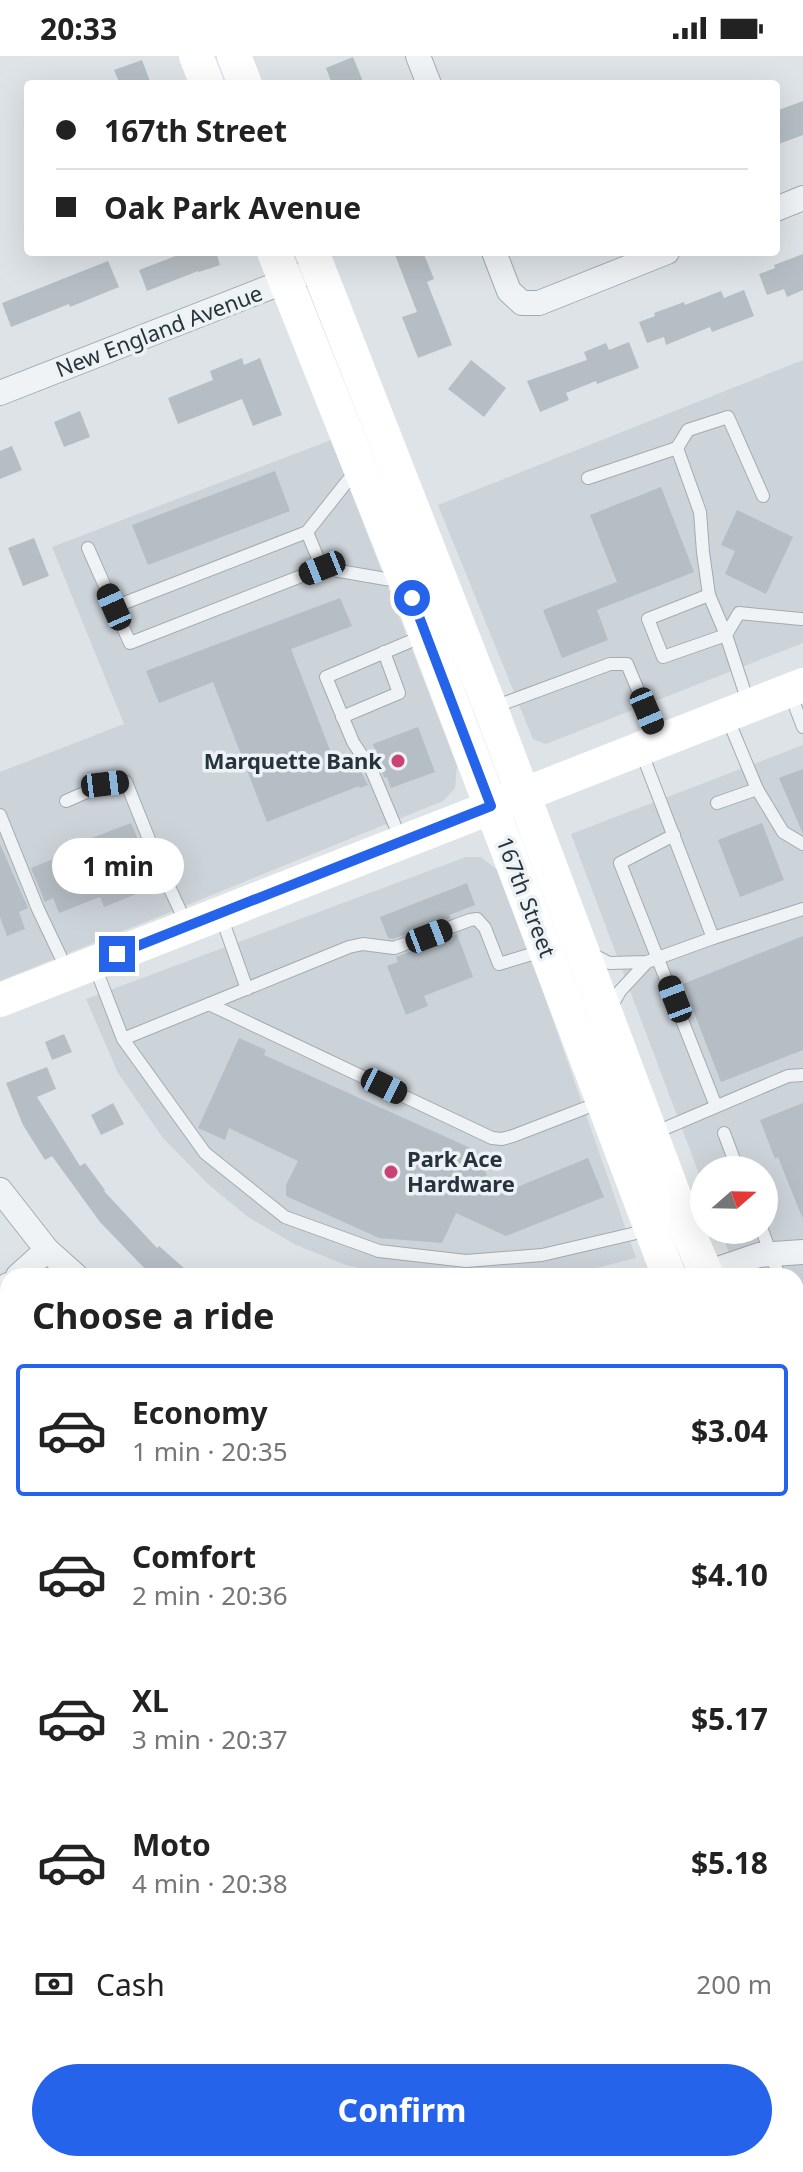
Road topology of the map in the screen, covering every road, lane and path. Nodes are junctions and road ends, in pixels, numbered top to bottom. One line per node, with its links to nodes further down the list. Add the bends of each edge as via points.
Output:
1 (234, 56): 3 (main road)
2 (418, 56): 4 (street)
3 (243, 80)
4 (427, 80)
5 (803, 198): 6 (street)
6 (780, 207)
7 (496, 256): 8 (street, via 509,291 522,303 539,303)
8 (657, 256)
9 (315, 260): 10 (street, New England Avenue); 27 (main road, 167th Street)
10 (280, 267): 11 (street, New England Avenue); 13 (main road, 167th Street)
11 (0, 393)
12 (677, 448): 14 (lane); 15 (lane, via 688,430 728,417); 20 (lane, via 700,512)
13 (359, 466): 16 (lane); 19 (main road, 167th Street)
14 (588, 478)
15 (763, 496)
16 (307, 532): 18 (lane); 21 (lane)
17 (88, 548): 21 (lane)
18 (322, 568): 19 (lane); 21 (lane, via 130,643)
19 (406, 583): 23 (main road, 167th Street)
20 (709, 595): 24 (lane); 24 (lane, via 648,619 663,657)
21 (114, 607)
22 (801, 619): 24 (lane, via 739,613)
23 (426, 635): 25 (lane); 33 (main road, 167th Street)
24 (726, 635): 28 (lane)
25 (384, 652): 29 (lane, via 399,693); 29 (lane, via 326,677)
26 (796, 688): 28 (main road); 30 (lane)
27 (491, 709): 31 (lane, via 610,664 627,664); 33 (main road, 167th Street)
28 (738, 710): 31 (main road); 32 (lane)
29 (342, 717): 38 (lane)
30 (803, 727)
31 (649, 744): 33 (main road); 37 (lane)
32 (757, 789): 35 (lane); 39 (lane, via 783,832)
33 (507, 800): 38 (main road); 44 (main road, 167th Street); 45 (main road, 167th Street)
34 (66, 801): 42 (lane, via 105,784 126,782)
35 (717, 803)
36 (0, 815): 47 (lane, via 38,909)
37 (674, 835): 43 (lane); 46 (lane, via 620,863)
38 (402, 841): 41 (main road)
39 (803, 844)
40 (803, 909): 43 (lane)
41 (220, 913): 42 (main road); 48 (lane)
42 (187, 926): 47 (main road)
43 (713, 938): 46 (lane)
44 (580, 948): 46 (lane, via 609,963); 51 (main road, 167th Street)
45 (546, 950): 48 (lane, via 499,964 477,919 394,948 349,947); 54 (main road, 167th Street)
46 (653, 960): 51 (lane, via 620,991); 55 (lane)
47 (81, 968): 49 (main road); 52 (lane)
48 (247, 989): 50 (lane)
49 (3, 996)
50 (209, 1004): 52 (lane); 54 (lane, via 492,1138 513,1136)
51 (606, 1016): 54 (main road, 167th Street)
52 (123, 1039): 60 (lane, via 205,1153 285,1217 379,1251 466,1261 542,1255)
53 (803, 1075): 55 (lane, via 788,1076)
54 (618, 1095): 57 (main road, 167th Street); 60 (main road, 167th Street)
55 (716, 1106): 57 (lane)
56 (724, 1133): 58 (lane)
57 (651, 1135): 60 (main road, 167th Street)
58 (733, 1156)
59 (0, 1190): 62 (street)
60 (667, 1224): 67 (main road, 167th Street); 68 (main road, 167th Street)
61 (767, 1244): 64 (lane)
62 (47, 1250): 65 (street); 66 (street)
63 (803, 1252): 64 (street)
64 (775, 1265): 69 (street, via 759,1255)
65 (27, 1268)
66 (67, 1268)
67 (669, 1268)
68 (701, 1268)
69 (723, 1268)

